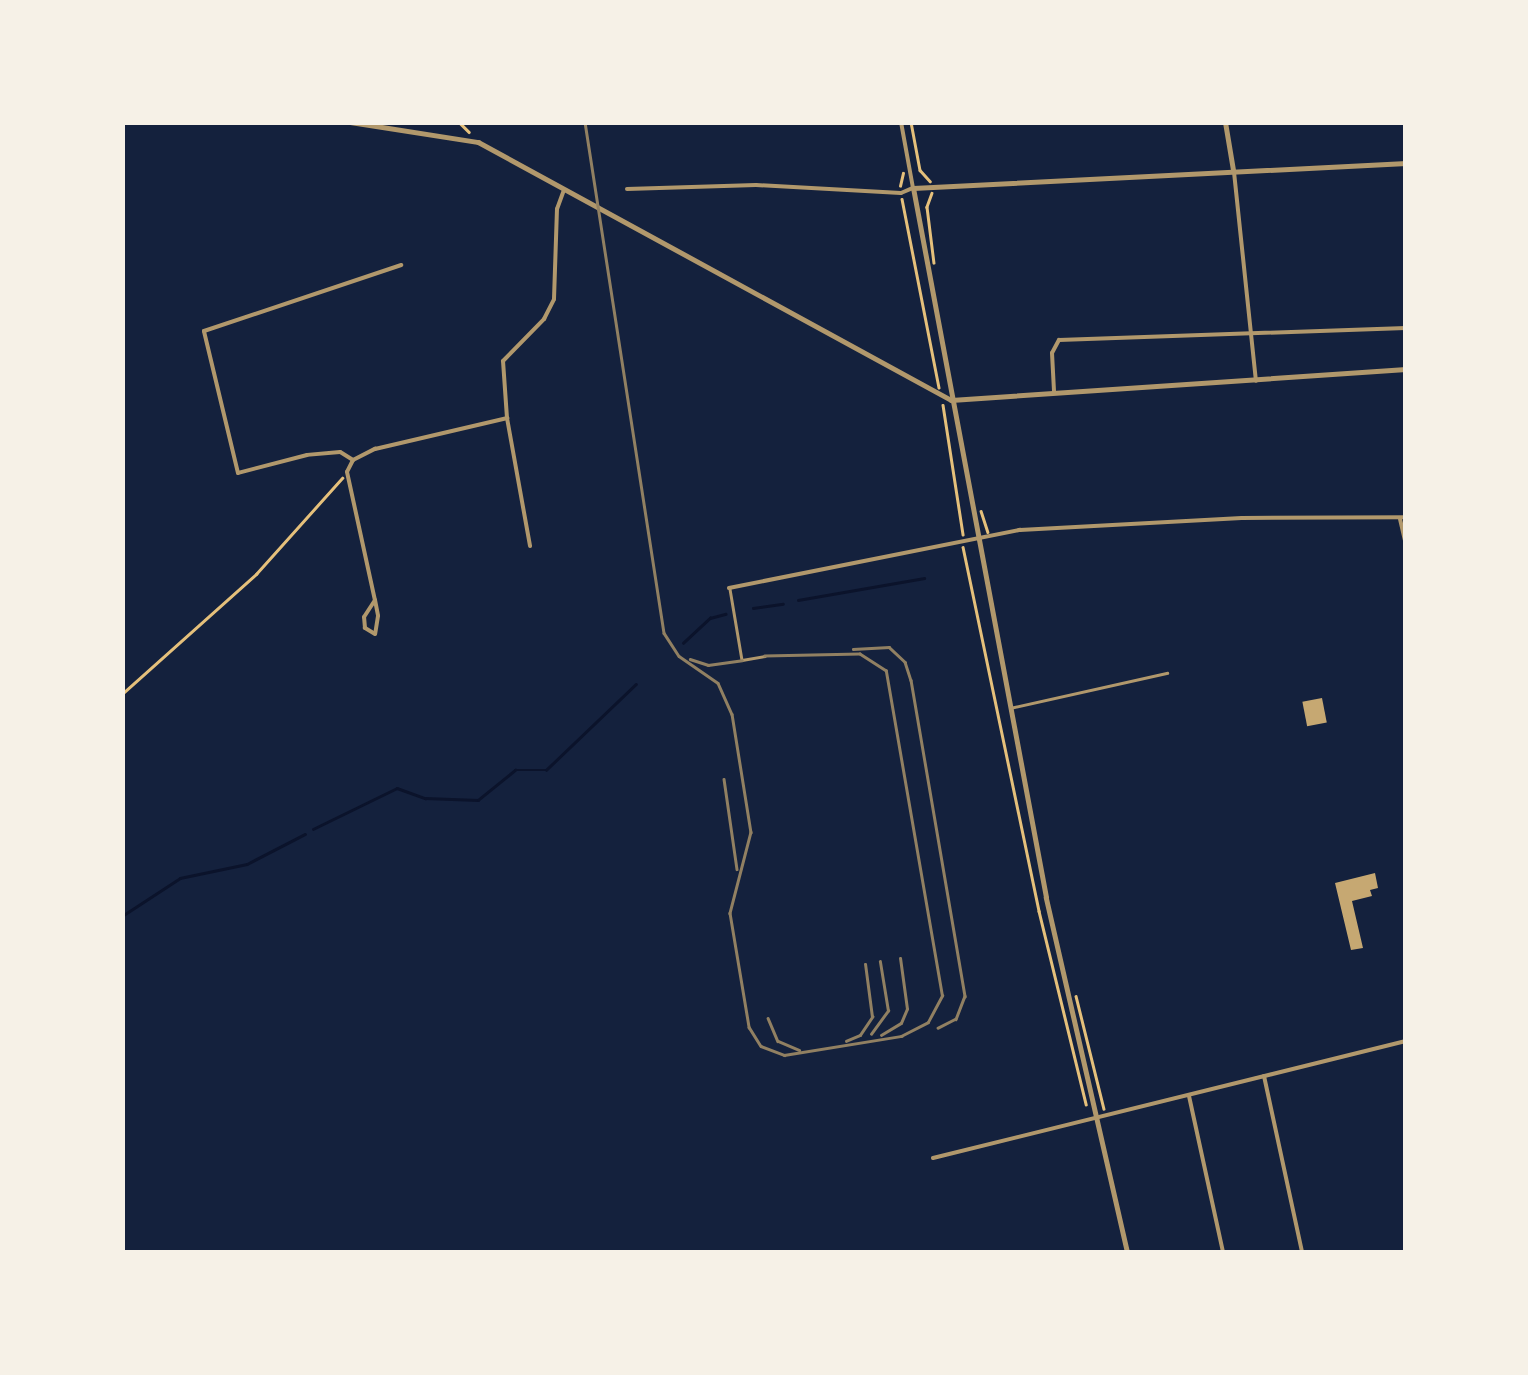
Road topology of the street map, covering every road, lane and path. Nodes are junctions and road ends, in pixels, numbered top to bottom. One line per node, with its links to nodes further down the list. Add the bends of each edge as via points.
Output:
1 (350, 122): 6 (street)
2 (460, 122): 6 (path)
3 (901, 122): 11 (street)
4 (911, 122): 10 (path, via 920,170)
5 (1225, 122): 8 (street)
6 (478, 142): 13 (street)
7 (1406, 162): 8 (street)
8 (1234, 170): 11 (street); 17 (street)
9 (899, 174): 14 (path)
10 (929, 178)
11 (913, 188): 14 (street); 22 (street)
12 (627, 189): 14 (street, via 756,185)
13 (564, 190): 21 (street); 23 (street, via 557,210 554,299 503,361)
14 (901, 193): 21 (path)
15 (401, 264): 24 (street, via 204,331 238,473 308,455 340,452)
16 (1406, 328): 17 (street)
17 (1252, 335): 19 (street); 20 (street, via 1060,340 1052,353)
18 (1406, 369): 19 (street)
19 (1256, 381): 20 (street)
20 (1054, 391): 22 (street)
21 (941, 395): 22 (street); 29 (path)
22 (951, 400): 27 (street)
23 (507, 418): 24 (street); 30 (street)
24 (353, 460): 25 (street)
25 (346, 472): 32 (street); 35 (path, via 256,574)
26 (1403, 517): 27 (street, via 1020,530); 28 (street)
27 (976, 541): 29 (street); 36 (street)
28 (1406, 544)
29 (963, 545): 31 (street); 41 (path)
30 (530, 546)
31 (729, 588): 33 (lane, via 742,660)
32 (375, 600): 32 (street, via 364,617 364,628 375,634)
33 (765, 656)
34 (1167, 673): 36 (lane)
35 (122, 694)
36 (1009, 708): 43 (street)
37 (1072, 980): 42 (path)
38 (1406, 1041): 39 (street)
39 (1264, 1076): 40 (street); 47 (street)
40 (1189, 1094): 42 (street); 46 (street)
41 (1086, 1104)
42 (1106, 1115): 43 (street)
43 (1098, 1117): 44 (street); 45 (street)
44 (933, 1158)
45 (1128, 1252)
46 (1224, 1252)
47 (1302, 1252)

